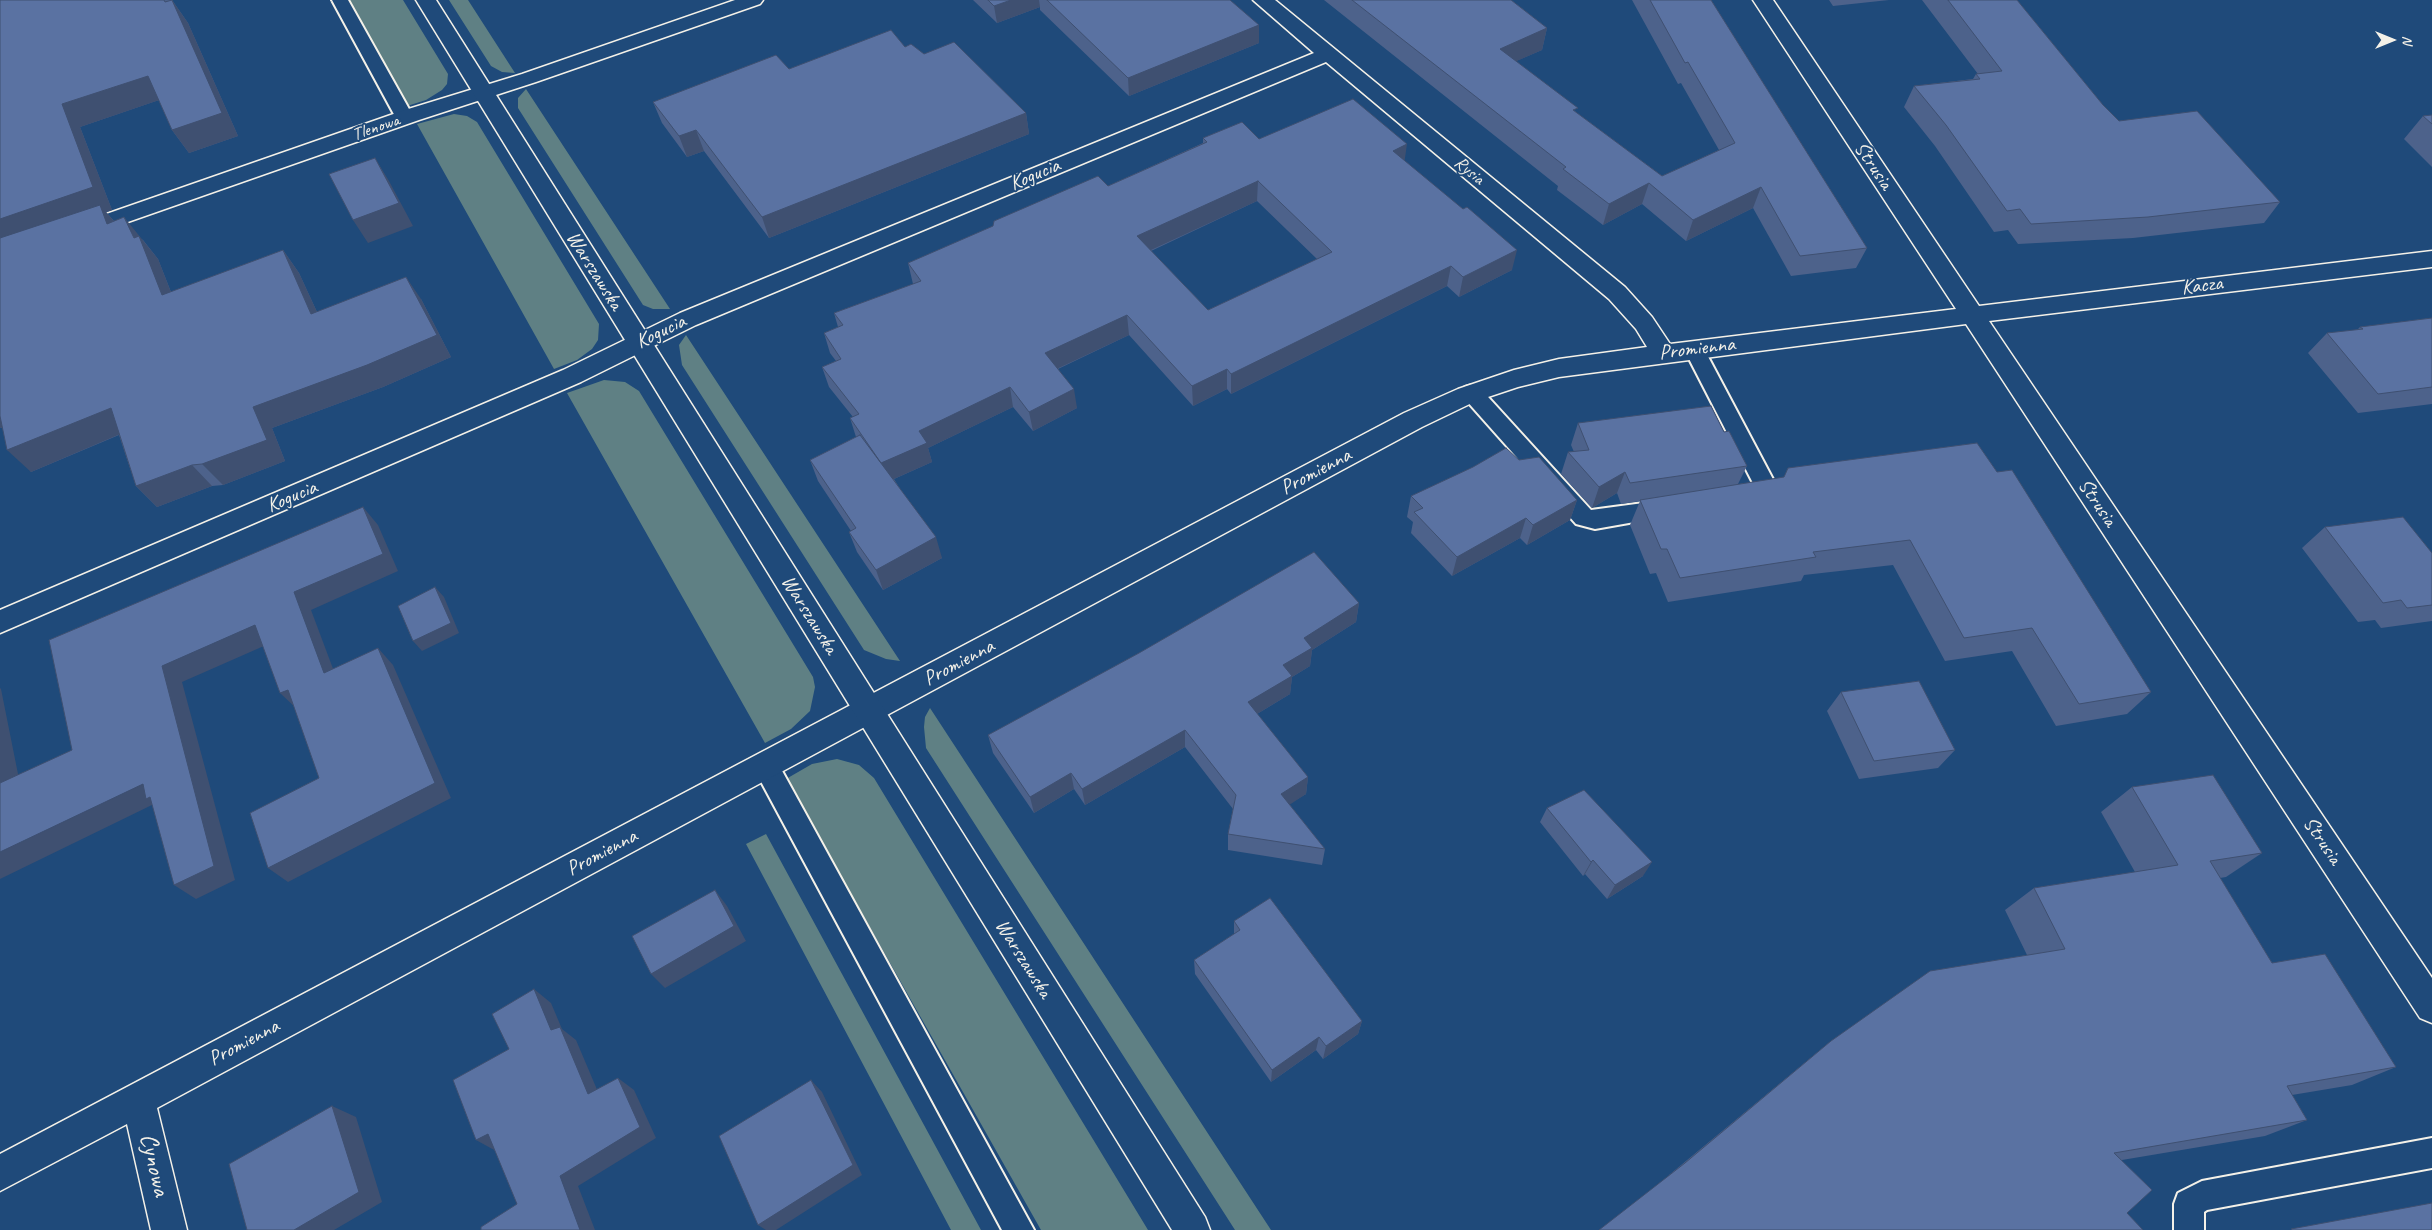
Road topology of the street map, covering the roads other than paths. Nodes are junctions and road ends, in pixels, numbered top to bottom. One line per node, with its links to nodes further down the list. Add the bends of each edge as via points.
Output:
1 (340, 0): 8 (lane)
2 (426, 0): 7 (street, Warszawska)
3 (754, 0): 7 (street, Tlenowa)
4 (1263, 0): 6 (street, Rysia)
5 (1762, 0): 11 (street, Strusia)
6 (1328, 54): 12 (street, Kogucia, via 688,319); 14 (street, Rysia, via 1617,293 1644,323)
7 (483, 92): 8 (street, Tlenowa); 12 (street, Warszawska)
8 (405, 118): 9 (street, Tlenowa)
9 (56, 240)
10 (2432, 258): 11 (street, Kacza)
11 (1971, 314): 13 (street, Promienna); 21 (street, Strusia)
12 (640, 343): 18 (street, Kogucia, via 572,376); 19 (street, Warszawska)
13 (1694, 349): 14 (street, Promienna); 16 (lane, via 1765,485 1762,494)
14 (1664, 353): 15 (street, Promienna, via 1559,368)
15 (1472, 393): 17 (lane, via 1584,518 1595,520); 19 (street, Promienna, via 1413,420)
16 (1722, 500)
17 (1683, 506)
18 (0, 622)
19 (869, 712): 20 (street, Promienna); 27 (street, Warszawska)
20 (766, 766): 22 (street, Promienna); 26 (lane)
21 (2432, 1007)
22 (138, 1100): 24 (street, Promienna); 25 (street, Cynowa)
23 (2432, 1153): 28 (lane, via 2202,1196 2189,1204)
24 (0, 1173)
25 (169, 1230)
26 (1019, 1230)
27 (1192, 1230)
28 (2189, 1230)

